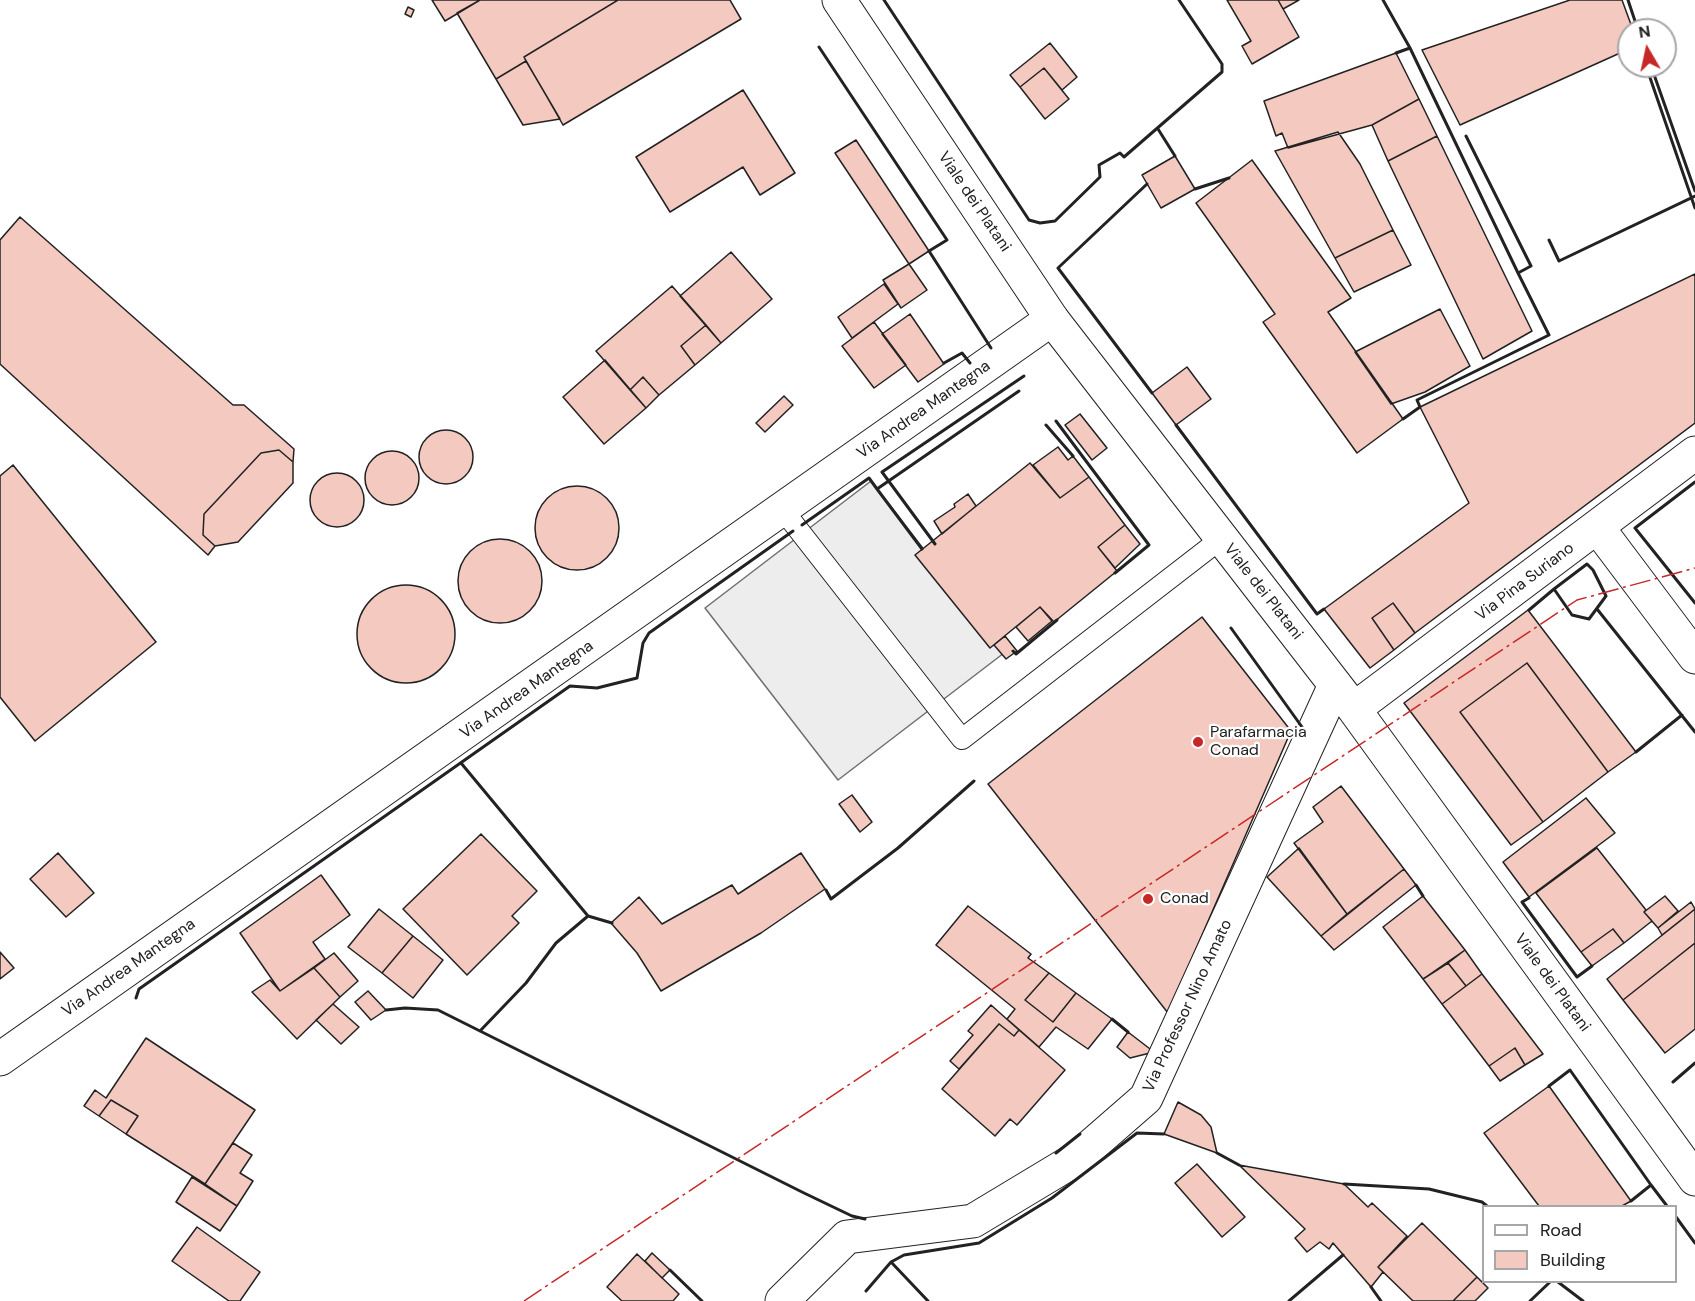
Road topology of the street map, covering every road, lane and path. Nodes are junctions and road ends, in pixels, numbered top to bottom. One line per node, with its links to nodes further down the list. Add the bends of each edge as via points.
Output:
1 (838, 0): 2 (street, Viale dei Platani)
2 (1053, 319): 4 (street, Via Andrea Mantegna); 6 (street, Viale dei Platani)
3 (1695, 453): 5 (street, Via Pina Suriano)
4 (783, 510): 6 (lane, via 962,739); 9 (street, Via Andrea Mantegna)
5 (1598, 528): 7 (street); 8 (street, Via Pina Suriano)
6 (1222, 538): 8 (street, Viale dei Platani)
7 (1695, 657)
8 (1344, 697): 10 (street, Viale dei Platani); 11 (street, Via Professor Nino Amato, via 1146,1098 1076,1159 973,1221 847,1237)
9 (0, 1059)
10 (1695, 1179)
11 (782, 1301)

